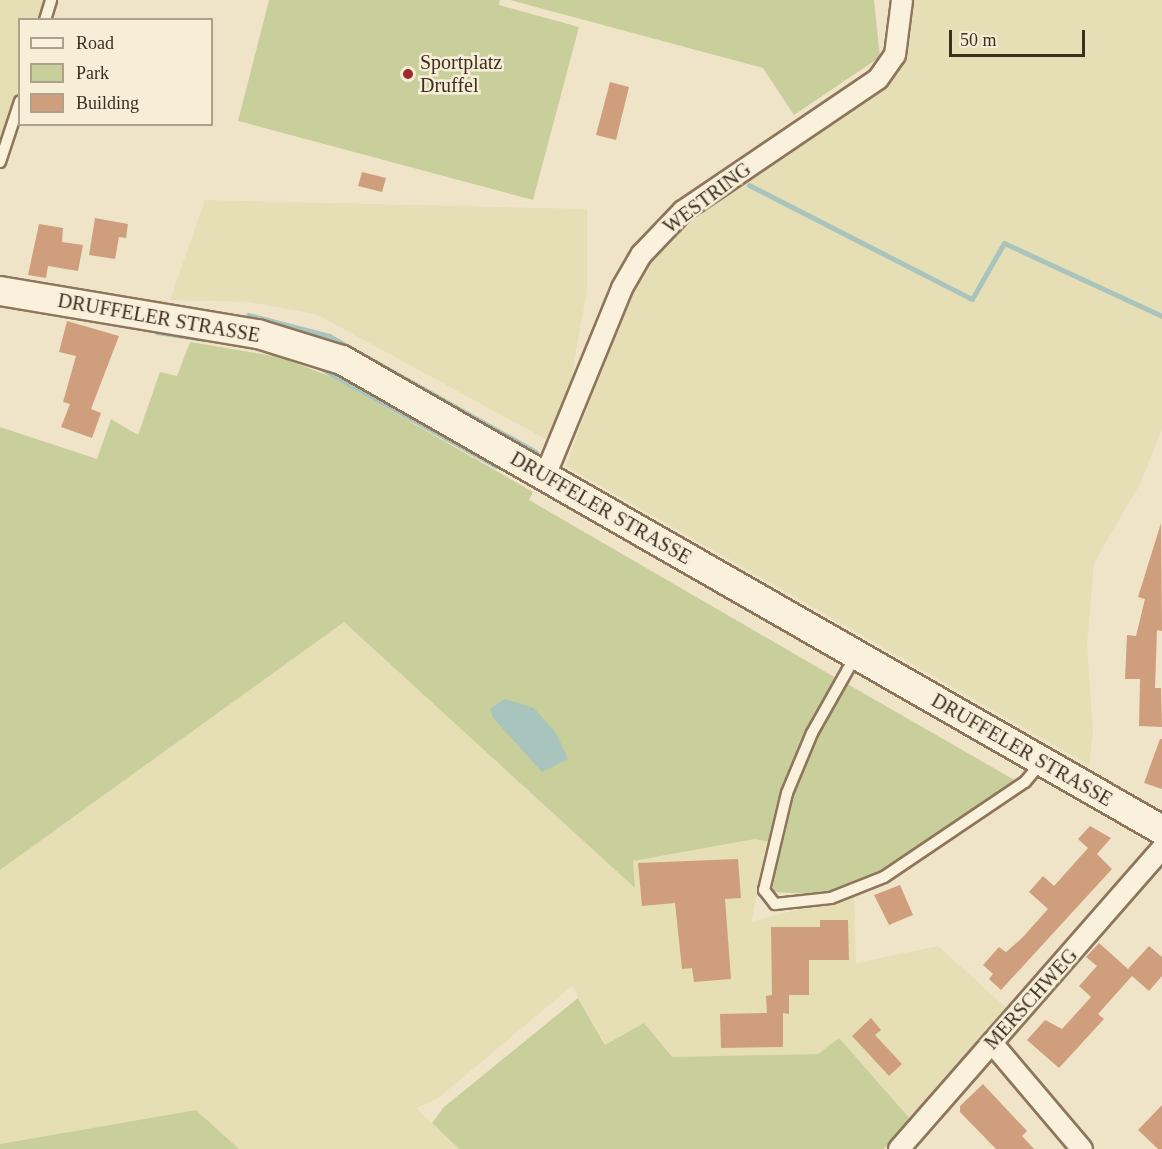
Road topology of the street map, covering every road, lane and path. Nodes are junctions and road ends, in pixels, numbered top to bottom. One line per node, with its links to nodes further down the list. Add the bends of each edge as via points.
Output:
1 (51, 0): 3 (lane)
2 (902, 0): 7 (street, WESTRING, via 895,55 878,79 684,211 642,254 622,288)
3 (46, 18)
4 (18, 107): 5 (lane)
5 (0, 162)
6 (0, 291): 7 (street, DRUFFELER STRASSE, via 301,345 342,360)
7 (545, 476): 8 (street, DRUFFELER STRASSE)
8 (856, 654): 9 (street, DRUFFELER STRASSE); 9 (lane, via 812,733 787,793 764,890 775,904 831,898 884,878 1025,782)
9 (1042, 762): 10 (street, DRUFFELER STRASSE)
10 (1162, 830)
11 (1162, 849): 12 (street, MERSCHWEG)
12 (992, 1043): 13 (street, MERSCHWEG); 14 (street)
13 (898, 1149)
14 (1082, 1149)

